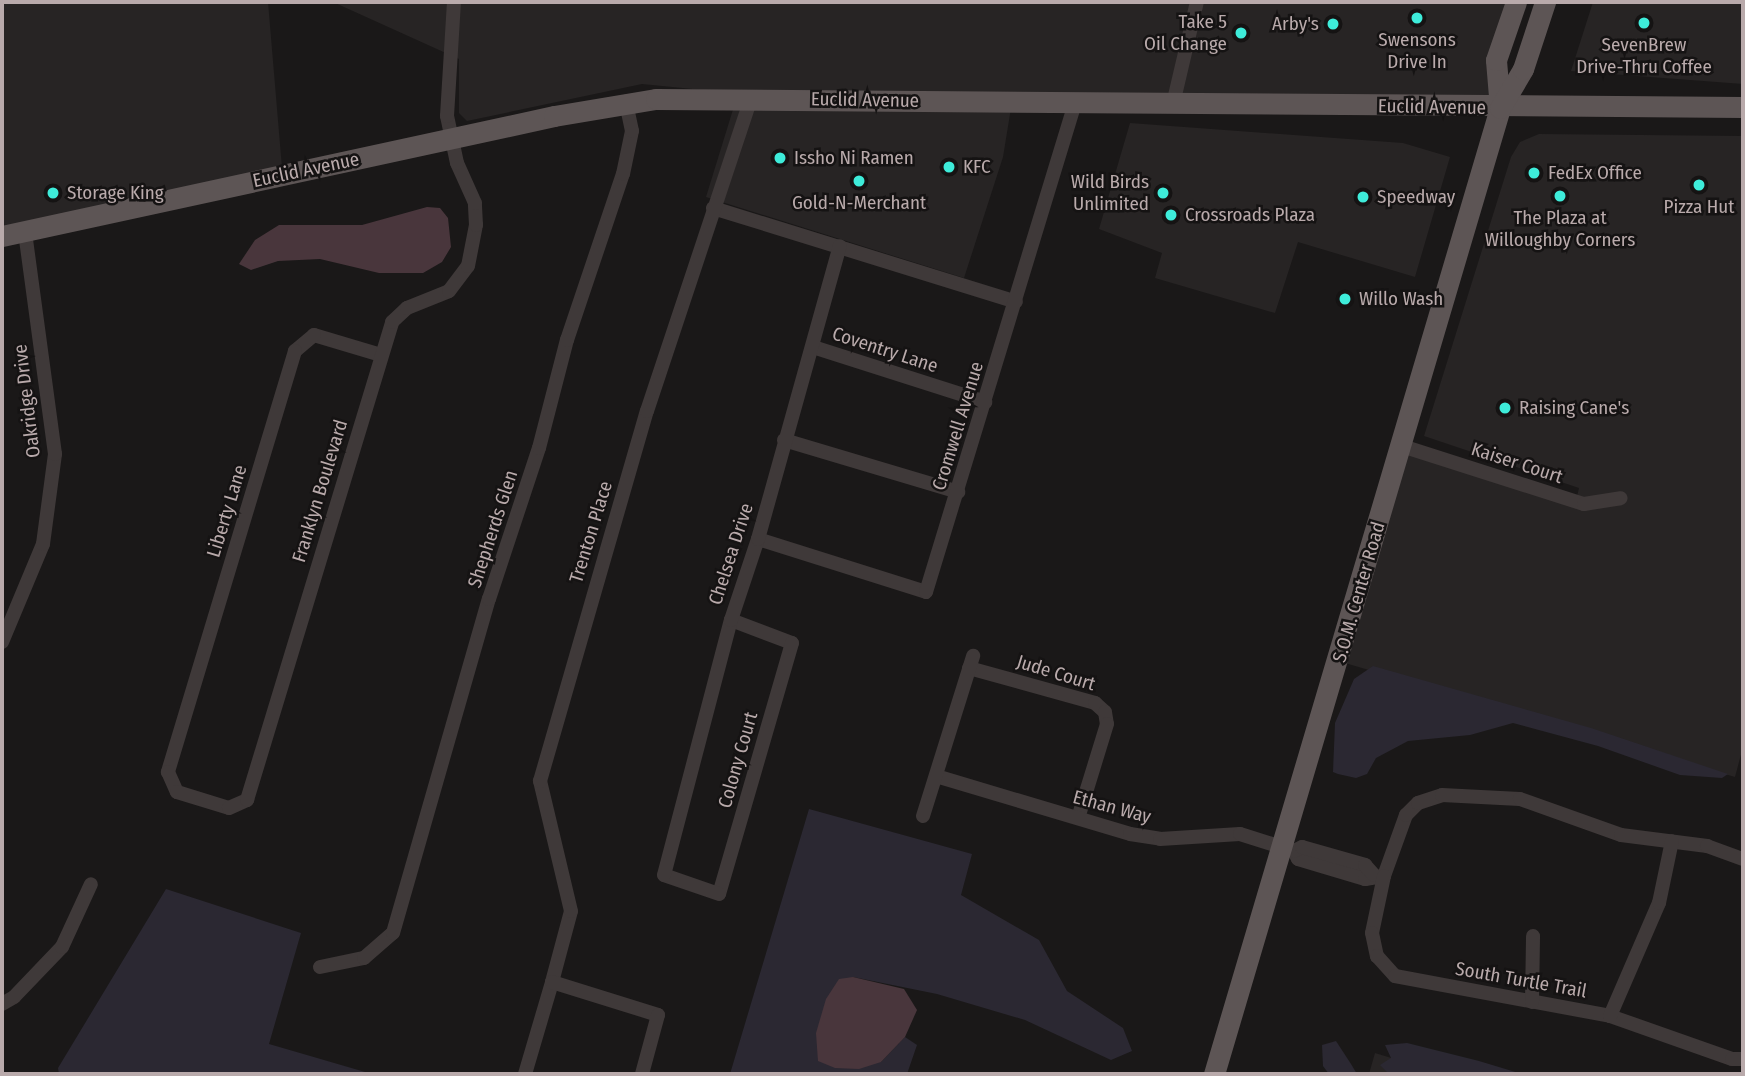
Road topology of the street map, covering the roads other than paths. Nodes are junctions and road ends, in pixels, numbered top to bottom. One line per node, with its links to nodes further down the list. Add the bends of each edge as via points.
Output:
1 (454, 2): 11 (street, Franklyn Boulevard, via 447,116)
2 (1197, 2): 8 (street)
3 (1516, 2): 10 (main road, S.O.M. Center Road, via 1496,60)
4 (1545, 2): 10 (main road, S.O.M. Center Road, via 1522,69)
5 (751, 98): 6 (main road, Euclid Avenue); 7 (main road, Euclid Avenue); 12 (street, Trenton Place)
6 (626, 102): 11 (main road, Euclid Avenue); 38 (street, Shepherds Glen, via 632,131 623,174 567,340 393,933 364,958)
7 (1075, 103): 8 (main road, Euclid Avenue); 16 (street, Cromwell Avenue)
8 (1173, 104): 10 (main road, Euclid Avenue)
9 (1743, 107): 10 (main road, Euclid Avenue)
10 (1500, 108): 21 (main road, S.O.M. Center Road)
11 (450, 138): 13 (main road, Euclid Avenue); 18 (street, Franklyn Boulevard, via 475,203 473,250 460,281 449,292 407,308 392,322)
12 (713, 208): 15 (street); 39 (street, Trenton Place, via 643,423 540,781 571,911)
13 (25, 232): 14 (main road, Euclid Avenue); 26 (street, Oakridge Drive, via 55,454 43,544)
14 (2, 236)
15 (840, 246): 16 (street); 17 (street, Chelsea Drive)
16 (1017, 302): 19 (street, Cromwell Avenue)
17 (813, 347): 19 (street, Coventry Lane); 20 (street, Chelsea Drive)
18 (381, 355): 27 (street, Liberty Lane, via 314,335 295,351); 27 (street, Franklyn Boulevard, via 247,800 229,808 177,792)
19 (985, 401): 22 (street, Cromwell Avenue)
20 (784, 440): 22 (street); 24 (street, Chelsea Drive)
21 (1402, 446): 23 (street, Kaiser Court, via 1584,504); 32 (main road, S.O.M. Center Road)
22 (958, 492): 24 (street, Cromwell Avenue, via 926,592)
23 (1621, 498)
24 (758, 539): 25 (street, Chelsea Drive)
25 (730, 620): 34 (street, Chelsea Drive); 34 (street, Colony Court, via 792,643 719,894)
26 (2, 642)
27 (168, 772)
28 (936, 776): 29 (street); 30 (street, Ethan Way); 30 (street, Jude Court, via 971,662 1095,703 1105,712 1107,724)
29 (923, 816)
30 (1079, 818): 32 (street, Ethan Way, via 1160,839 1240,834)
31 (1672, 841): 33 (street, South Turtle Trail, via 1707,846); 35 (street, South Turtle Trail, via 1621,835 1520,799 1442,795 1418,803 1406,815); 42 (street, via 1659,902)
32 (1288, 849): 35 (street, Ethan Way, via 1302,847 1364,865); 46 (main road, S.O.M. Center Road)
33 (1743, 859)
34 (664, 875)
35 (1379, 876): 40 (street, South Turtle Trail, via 1371,933 1377,956 1395,976)
36 (91, 884): 41 (street, via 62,947 14,997)
37 (1533, 936): 40 (street)
38 (320, 967)
39 (552, 982): 44 (street, Trenton Place); 45 (street, via 658,1015)
40 (1532, 1002): 42 (street, South Turtle Trail)
41 (2, 1003)
42 (1610, 1016): 43 (street, South Turtle Trail)
43 (1743, 1059)
44 (525, 1074)
45 (642, 1074)
46 (1214, 1074)

